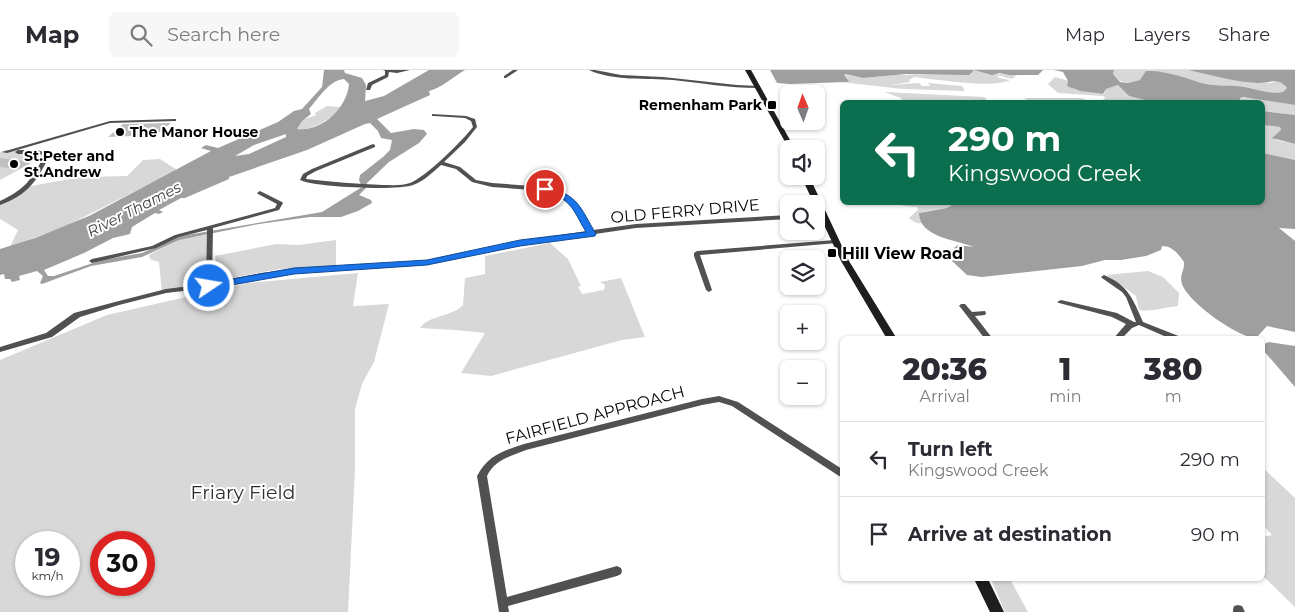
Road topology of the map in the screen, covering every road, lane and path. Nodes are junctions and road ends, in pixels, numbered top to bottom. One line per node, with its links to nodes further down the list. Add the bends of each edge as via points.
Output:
1 (408, 70): 5 (street, via 397,72 395,76)
2 (516, 70): 6 (street)
3 (591, 70): 7 (street, via 729,87)
4 (748, 70): 7 (main road)
5 (386, 72): 8 (street)
6 (505, 77)
7 (758, 87): 11 (main road)
8 (368, 89)
9 (434, 115): 14 (street, via 466,117 473,120 474,127)
10 (174, 120): 13 (street, via 110,122)
11 (787, 140)
12 (373, 146): 14 (street, via 314,170 303,180 404,186 412,184)
13 (2, 153): 16 (street, via 47,154 31,186)
14 (440, 163): 20 (street, via 458,168 474,181 560,193 573,203)
15 (260, 193): 19 (street, via 280,203 277,209)
16 (0, 203)
17 (780, 218): 20 (street, OLD FERRY DRIVE, via 636,226)
18 (825, 225): 21 (main road)
19 (210, 227): 22 (street, via 177,236 154,247); 24 (street)
20 (592, 234): 24 (street, OLD FERRY DRIVE, via 520,243 427,262 294,271)
21 (835, 242): 25 (street, via 697,253); 31 (main road)
22 (92, 261)
23 (1104, 277): 30 (street, via 1129,297)
24 (209, 286): 35 (street, OLD FERRY DRIVE, via 166,291 109,305 77,315 49,334)
25 (709, 290)
26 (1061, 302): 30 (street)
27 (964, 306): 29 (street)
28 (982, 313): 29 (street)
29 (970, 315): 32 (street)
30 (1137, 324): 33 (street); 34 (street)
31 (890, 336)
32 (987, 336)
33 (1119, 336)
34 (1170, 336)
35 (0, 350)
36 (840, 472): 39 (street, FAIRFIELD APPROACH, via 735,404 719,399 543,442 501,456 488,465 482,476)
37 (617, 571): 39 (street)
38 (983, 581): 40 (main road)
39 (503, 607)
40 (998, 612)

